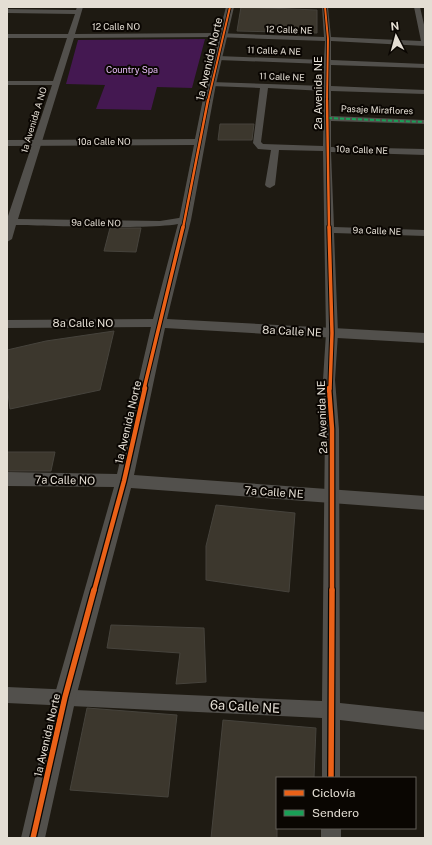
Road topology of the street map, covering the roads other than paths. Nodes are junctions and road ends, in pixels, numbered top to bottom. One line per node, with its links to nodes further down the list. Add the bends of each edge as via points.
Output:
1 (230, 7): 6 (street, 1a Avenida Norte)
2 (325, 7): 9 (street, 2a Avenida NE)
3 (417, 7): 10 (street)
4 (79, 9): 5 (street); 8 (street, 1a Avenida A NO)
5 (7, 11)
6 (224, 35): 8 (street, 12 Calle NO); 9 (street, 12 Calle NE); 11 (street, 1a Avenida Norte)
7 (7, 36): 8 (street, 12 Calle NO)
8 (70, 36): 15 (street, 1a Avenida A NO)
9 (328, 39): 10 (street, 12 Calle NE); 12 (street, 2a Avenida NE)
10 (425, 43)
11 (218, 58): 12 (street, 11 Calle A NE); 16 (street, 1a Avenida Norte)
12 (327, 62): 13 (street, 11 Calle A NE); 18 (street, 2a Avenida NE)
13 (425, 66)
14 (7, 83): 15 (street)
15 (56, 83): 24 (street, 1a Avenida A NO)
16 (211, 84): 17 (street, 11 Calle NE); 22 (street, 1a Avenida Norte)
17 (264, 86): 18 (street, 11 Calle NE); 25 (street, via 257,143 262,147)
18 (328, 89): 19 (street, 11 Calle NE); 20 (street, 2a Avenida NE)
19 (425, 92)
20 (328, 118): 21 (street, Pasaje Miraflores); 26 (street, 2a Avenida NE)
21 (425, 122)
22 (200, 142): 24 (street, 10a Calle NO); 29 (street, 1a Avenida Norte)
23 (7, 143): 24 (street, 10a Calle NO)
24 (37, 143): 30 (street, 1a Avenida A NO)
25 (274, 149): 26 (street, 10a Calle NE); 28 (street)
26 (328, 149): 27 (street, 10a Calle NE); 31 (street, 2a Avenida NE)
27 (425, 152)
28 (270, 185)
29 (185, 220): 30 (street, 9a Calle NO, via 160,224); 34 (street, 1a Avenida Norte)
30 (10, 222): 33 (street, 1a Avenida A NO)
31 (330, 230): 32 (street, 9a Calle NE); 36 (street, 2a Avenida NE)
32 (425, 233)
33 (7, 239)
34 (159, 323): 35 (street, 8a Calle NO); 36 (street, 8a Calle NE); 39 (street, 1a Avenida Norte)
35 (7, 324)
36 (332, 333): 37 (street, 8a Calle NE); 40 (street, 2a Avenida NE)
37 (425, 338)
38 (7, 479): 39 (street, 7a Calle NO)
39 (124, 481): 40 (street, 7a Calle NE); 43 (street, 1a Avenida Norte)
40 (332, 496): 41 (street, 7a Calle NE); 44 (street, 2a Avenida NE)
41 (425, 503)
42 (7, 696): 43 (street, 6a Calle NE)
43 (65, 697): 44 (street, 6a Calle NE); 47 (street, 1a Avenida Norte)
44 (330, 710): 45 (street, 6a Calle NE); 46 (street, 2a Avenida NE)
45 (425, 721)
46 (331, 777)
47 (33, 838)

